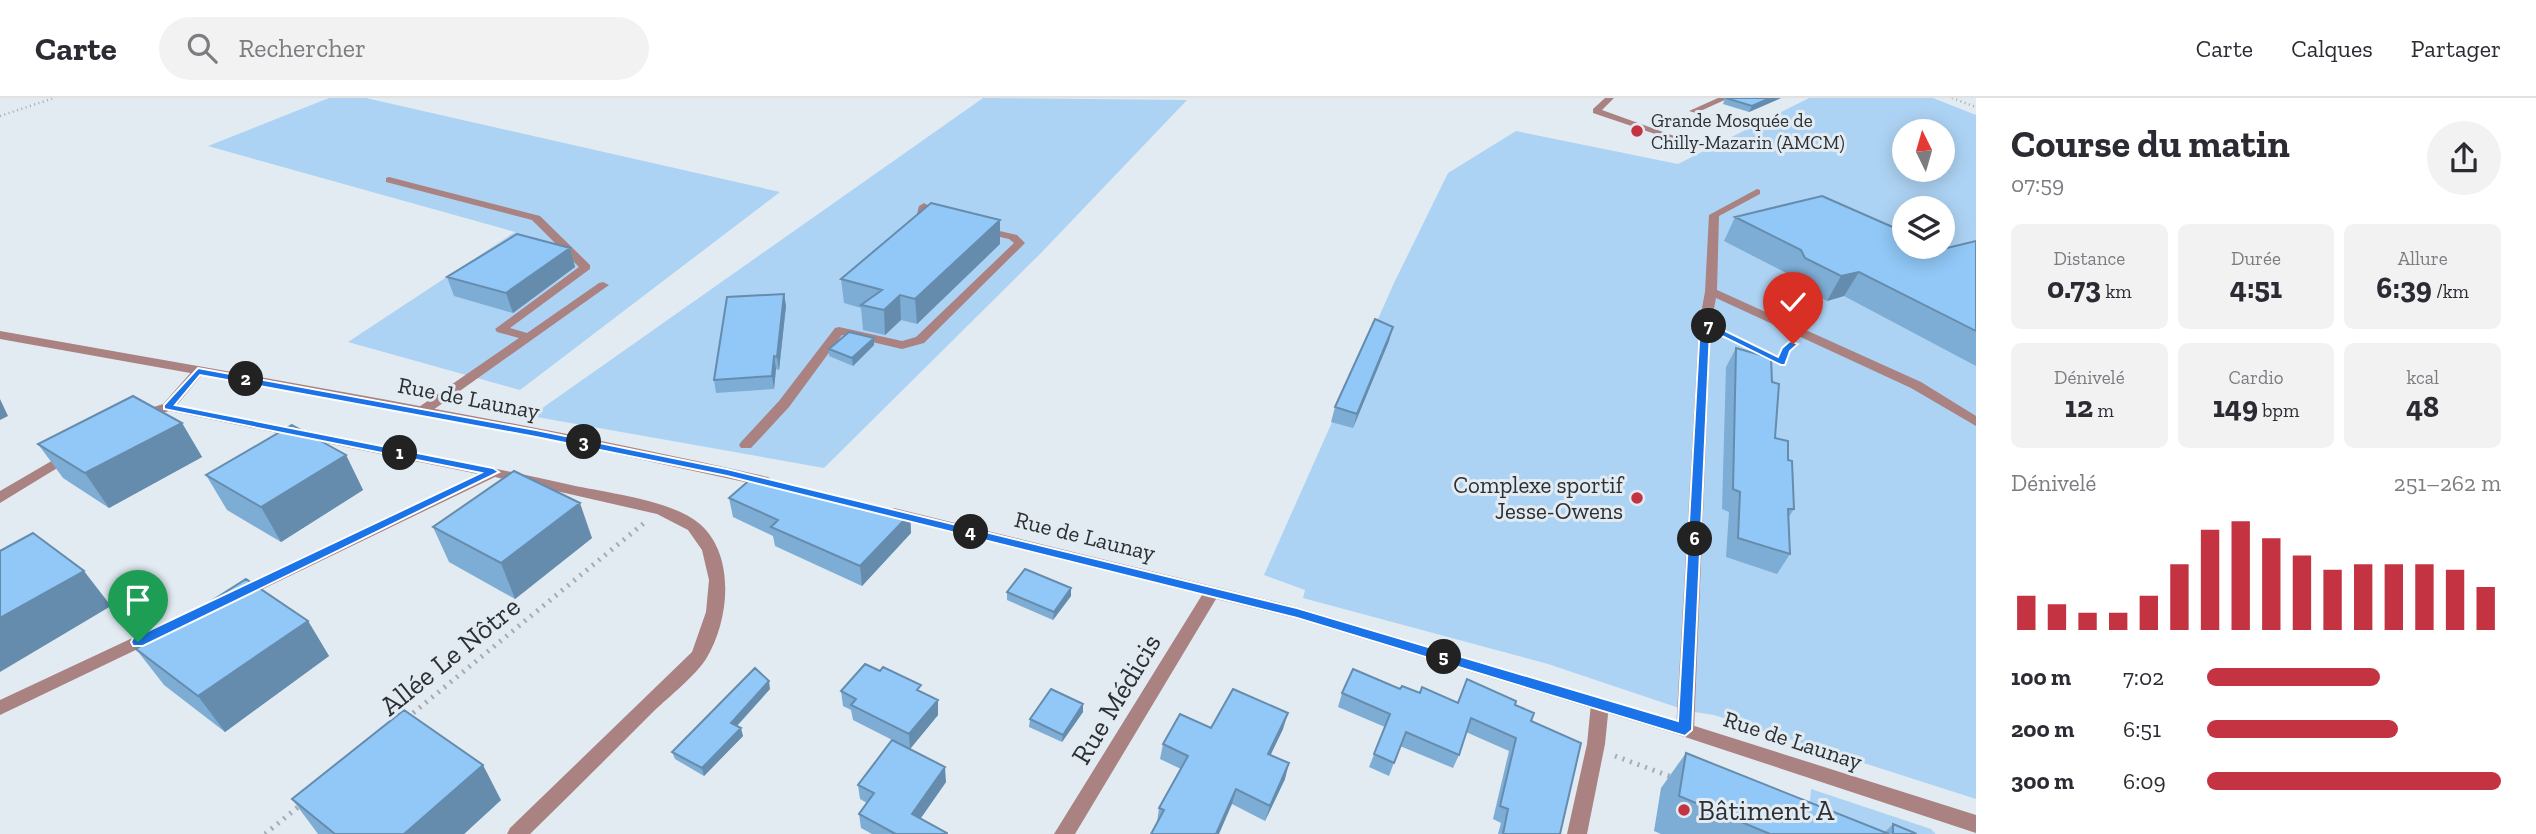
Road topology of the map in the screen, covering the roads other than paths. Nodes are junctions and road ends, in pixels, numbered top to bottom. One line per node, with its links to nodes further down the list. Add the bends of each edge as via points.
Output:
1 (1610, 98): 4 (street, via 1596,111)
2 (1725, 98): 3 (street)
3 (1693, 111)
4 (1673, 137)
5 (388, 180): 13 (street, via 536,218 586,267 501,329)
6 (1756, 192): 11 (street, via 1714,215)
7 (924, 206): 8 (street, via 921,218)
8 (942, 222)
9 (965, 226): 19 (street, via 1013,237 1020,243 920,340 902,345 839,331 784,404)
10 (603, 285): 13 (street)
11 (1711, 292): 17 (street, via 1916,384); 30 (street, via 1705,324)
12 (0, 335): 14 (street, Rue de Launay)
13 (528, 337): 16 (street)
14 (198, 372): 15 (street); 16 (street, Rue de Launay)
15 (168, 407): 18 (street); 21 (street)
16 (421, 412): 22 (street, Rue de Launay)
17 (1976, 422)
18 (125, 423)
19 (746, 445)
20 (75, 450): 23 (street)
21 (493, 472): 26 (street); 32 (street, via 661,510 685,521 702,536 718,595 712,627 699,656)
22 (780, 485)
23 (0, 498)
24 (874, 508): 25 (street, Rue de Launay)
25 (1213, 591): 28 (street, Rue de Launay); 33 (street, Rue Médicis)
26 (224, 601)
27 (200, 613): 29 (street)
28 (1600, 704): 30 (street, Rue de Launay); 34 (street)
29 (0, 708)
30 (1685, 730): 31 (street, Rue de Launay)
31 (1976, 824)
32 (517, 834)
33 (1064, 834)
34 (1577, 834)

